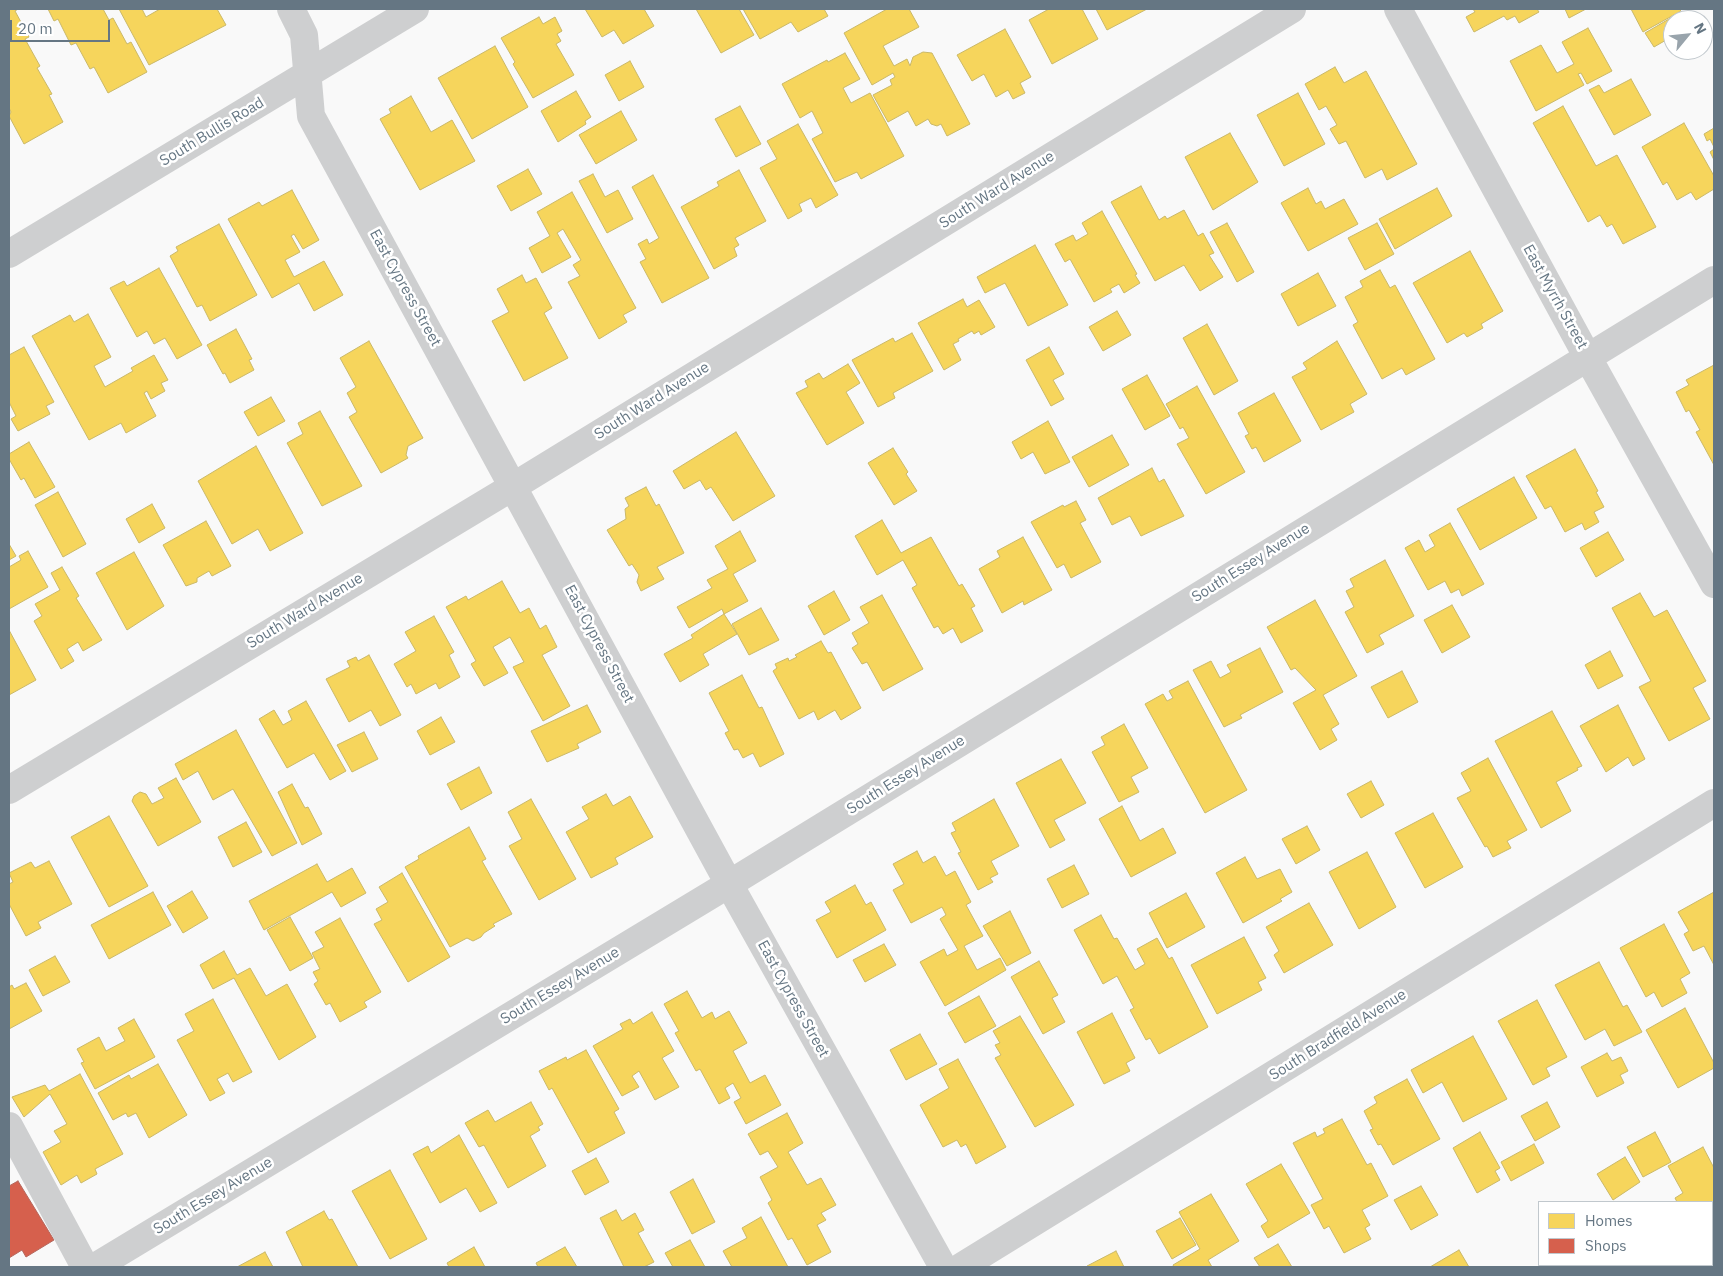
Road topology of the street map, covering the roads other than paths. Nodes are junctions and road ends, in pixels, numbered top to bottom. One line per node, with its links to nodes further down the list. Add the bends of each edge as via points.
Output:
1 (291, 9): 5 (street, East Cypress Street, via 304,35)
2 (415, 9): 5 (street, South Bullis Road)
3 (1292, 9): 9 (street, South Ward Avenue)
4 (1398, 9): 8 (street, East Myrrh Street)
5 (307, 74): 6 (street, South Bullis Road); 9 (street, East Cypress Street, via 311,116)
6 (9, 254)
7 (1714, 280): 8 (street, South Essey Avenue)
8 (1587, 356): 10 (street, East Myrrh Street); 13 (street, South Essey Avenue)
9 (514, 486): 11 (street, South Ward Avenue); 13 (street, East Cypress Street)
10 (1714, 584)
11 (9, 790)
12 (1714, 803): 18 (street, South Bradfield Avenue)
13 (729, 884): 16 (street, South Essey Avenue); 17 (street, East Cypress Street)
14 (9, 1126): 15 (street)
15 (86, 1267)
16 (95, 1267)
17 (942, 1267)
18 (962, 1267)

